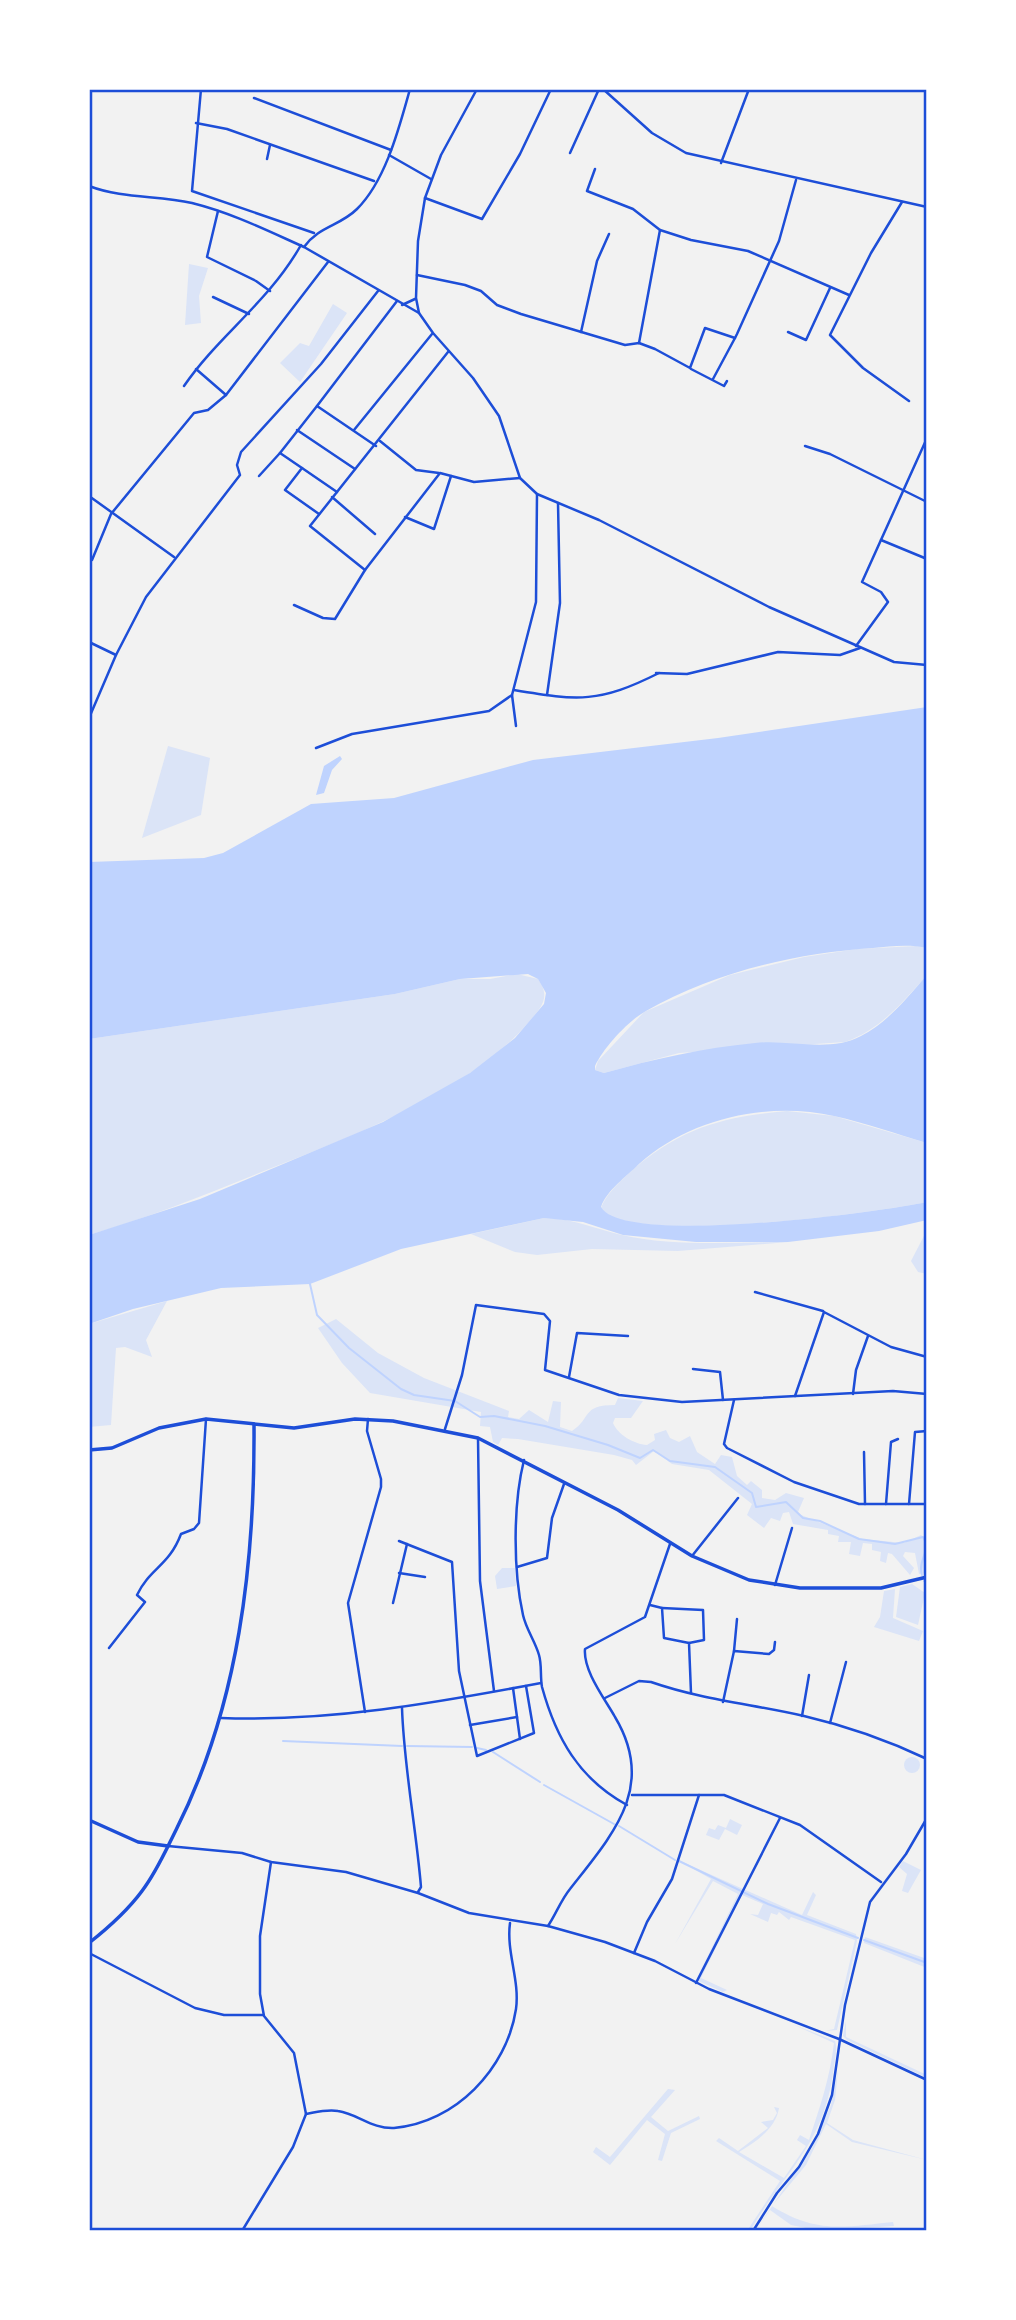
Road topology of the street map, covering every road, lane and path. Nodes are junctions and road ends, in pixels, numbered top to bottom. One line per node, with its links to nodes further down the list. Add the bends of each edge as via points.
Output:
1 (201, 89): 8 (street)
2 (410, 89): 10 (street)
3 (477, 89): 16 (street)
4 (551, 89): 21 (street, via 482,219)
5 (601, 89): 11 (street); 14 (street, via 670,145)
6 (749, 89): 14 (street)
7 (254, 98): 10 (street)
8 (196, 123): 9 (street); 20 (street)
9 (270, 143): 13 (street); 18 (street)
10 (391, 149): 12 (street)
11 (570, 153)
12 (389, 155): 16 (street); 18 (street)
13 (267, 159)
14 (721, 163): 17 (street)
15 (595, 169): 26 (street, via 587,191 633,209)
16 (431, 179): 21 (street)
17 (796, 180): 23 (street); 30 (street)
18 (374, 181): 27 (street, via 355,211)
19 (89, 187): 22 (street, via 109,194)
20 (192, 191): 22 (street); 27 (street)
21 (425, 198): 32 (street)
22 (190, 202): 25 (street)
23 (902, 202): 24 (street); 36 (street)
24 (927, 207)
25 (218, 211): 29 (street, via 250,220); 34 (street, via 207,257)
26 (660, 230): 30 (street); 47 (street)
27 (313, 233): 29 (street)
28 (609, 234): 43 (street, via 597,261)
29 (302, 246): 31 (street); 34 (street)
30 (772, 261): 33 (street); 46 (street)
31 (328, 262): 35 (street); 54 (street)
32 (417, 275): 38 (street); 43 (street, via 465,285 497,305)
33 (830, 288): 36 (street); 44 (street, via 806,340)
34 (270, 291): 42 (street)
35 (378, 291): 39 (street); 82 (street, via 241,452 240,475)
36 (849, 295): 55 (street, via 831,339)
37 (213, 297): 42 (street)
38 (416, 298): 40 (street); 41 (street)
39 (397, 301): 40 (street); 56 (street)
40 (402, 305): 41 (street)
41 (419, 313): 45 (street)
42 (250, 314): 50 (street)
43 (581, 332): 47 (street, via 625,345)
44 (788, 332)
45 (433, 333): 48 (street); 58 (street)
46 (735, 338): 49 (street, via 705,328); 51 (street)
47 (639, 344): 49 (street)
48 (448, 352): 60 (street); 69 (street, via 499,416)
49 (690, 368): 51 (street)
50 (196, 369): 53 (street); 54 (street)
51 (713, 379): 52 (street, via 724,386)
52 (727, 381)
53 (184, 386)
54 (226, 395): 77 (street, via 208,410 194,413)
55 (909, 401)
56 (317, 406): 57 (street); 58 (street)
57 (297, 430): 63 (street); 65 (street)
58 (354, 430): 61 (street)
59 (927, 438): 70 (street)
60 (380, 441): 61 (street); 66 (street, via 416,470)
61 (376, 446): 65 (street)
62 (805, 446): 70 (street)
63 (280, 453): 64 (street); 67 (street)
64 (302, 468): 71 (street); 78 (street, via 285,490)
65 (356, 469): 71 (street)
66 (440, 473): 68 (street); 79 (street)
67 (259, 476)
68 (451, 476): 69 (street, via 483,483); 79 (street, via 434,529)
69 (520, 478): 72 (street)
70 (902, 491): 75 (street); 81 (street)
71 (337, 492): 74 (street)
72 (537, 494): 76 (street); 91 (street, via 536,602)
73 (89, 496): 77 (street)
74 (332, 497): 78 (street); 80 (street)
75 (927, 502)
76 (558, 503): 88 (street); 93 (street, via 560,603)
77 (111, 514): 82 (street, via 118,514); 84 (street)
78 (319, 514): 85 (street, via 310,526)
79 (405, 517): 85 (street)
80 (374, 534)
81 (881, 540): 83 (street); 88 (street, via 862,582 881,592 888,602)
82 (174, 557): 89 (street, via 146,597)
83 (927, 559)
84 (92, 560)
85 (366, 570): 86 (street, via 335,619)
86 (294, 605)
87 (89, 642): 89 (street)
88 (858, 647): 90 (street, via 894,662); 93 (street, via 840,655 778,652 687,674 658,673 625,690 587,698)
89 (116, 654): 94 (street)
90 (927, 665)
91 (514, 690): 92 (street); 93 (street)
92 (512, 695): 95 (street); 96 (street, via 489,711 352,734)
93 (547, 695)
94 (89, 718)
95 (516, 726)
96 (316, 748)
97 (755, 1292): 98 (street)
98 (824, 1312): 100 (street); 106 (street)
99 (628, 1336): 103 (street, via 577,1333)
100 (868, 1336): 101 (street); 104 (street)
101 (927, 1357)
102 (694, 1369): 107 (street, via 720,1372)
103 (569, 1377): 107 (street, via 619,1395 682,1402); 112 (street, via 549,1373 544,1366 548,1317 476,1305)
104 (853, 1394): 105 (street); 106 (street)
105 (927, 1394)
106 (795, 1396): 108 (street)
107 (723, 1399): 108 (street)
108 (734, 1399): 121 (street, via 724,1447 795,1482)
109 (206, 1419): 111 (street); 116 (street, via 159,1428 111,1448); 141 (street, via 198,1523 194,1530 181,1534 174,1554 143,1582 137,1595 145,1602)
110 (368, 1419): 111 (street, via 294,1428); 112 (street); 154 (street, via 381,1487 348,1607)
111 (254, 1424): 157 (street, via 255,1493 246,1590)
112 (445, 1429): 114 (street)
113 (927, 1431): 123 (street, via 915,1432)
114 (478, 1438): 118 (street); 148 (street, via 480,1581)
115 (898, 1440): 122 (street, via 891,1442)
116 (89, 1450)
117 (864, 1452): 121 (street)
118 (524, 1460): 119 (street); 130 (street, via 517,1502)
119 (564, 1483): 128 (street, via 618,1510); 130 (street, via 552,1518 547,1558)
120 (738, 1499): 129 (street)
121 (865, 1504): 122 (street)
122 (886, 1504): 123 (street)
123 (909, 1504): 124 (street)
124 (927, 1504)
125 (792, 1528): 134 (street)
126 (399, 1541): 127 (street)
127 (407, 1544): 131 (street); 150 (street, via 452,1562)
128 (670, 1544): 129 (street); 136 (street)
129 (692, 1556): 134 (street, via 735,1575)
130 (516, 1567): 145 (street, via 524,1618 540,1657)
131 (399, 1573): 132 (street); 135 (street)
132 (425, 1577)
133 (927, 1577): 134 (street, via 881,1588)
134 (775, 1585)
135 (393, 1603)
136 (650, 1605): 137 (street); 151 (street, via 641,1620 586,1649 589,1669)
137 (662, 1608): 140 (street, via 664,1637); 140 (street, via 704,1610 704,1640)
138 (737, 1619): 142 (street)
139 (775, 1642): 142 (street, via 769,1654)
140 (689, 1643): 149 (street)
141 (109, 1648)
142 (734, 1651): 152 (street)
143 (846, 1662): 158 (street)
144 (809, 1675): 155 (street)
145 (541, 1683): 146 (street); 164 (street, via 570,1756 593,1781)
146 (526, 1686): 147 (street); 160 (street, via 534,1733)
147 (513, 1688): 148 (street); 156 (street)
148 (494, 1692): 150 (street)
149 (691, 1695): 151 (street, via 639,1681); 152 (street)
150 (464, 1698): 153 (street); 159 (street)
151 (605, 1698): 162 (street, via 632,1752)
152 (723, 1702): 155 (street)
153 (402, 1708): 154 (street); 171 (street, via 403,1745 416,1822)
154 (365, 1712): 157 (street)
155 (802, 1716): 158 (street)
156 (517, 1717): 159 (street); 160 (street)
157 (221, 1718): 168 (street, via 202,1776)
158 (830, 1723): 161 (street)
159 (470, 1725): 160 (street, via 477,1756)
160 (520, 1739)
161 (927, 1759)
162 (632, 1795): 163 (street); 164 (street)
163 (699, 1795): 165 (street, via 724,1795); 176 (street, via 672,1879)
164 (627, 1805): 173 (street)
165 (781, 1817): 170 (street); 177 (street)
166 (927, 1818): 170 (street)
167 (89, 1820): 168 (street, via 138,1842)
168 (168, 1846): 169 (street, via 242,1853); 174 (street, via 142,1891)
169 (271, 1862): 171 (street, via 339,1870); 178 (street, via 259,1969)
170 (882, 1882): 179 (street, via 868,1910)
171 (418, 1893): 172 (street, via 469,1913)
172 (510, 1922): 173 (street); 181 (street, via 515,2011 494,2062 468,2097 443,2115 397,2127 374,2126 338,2111)
173 (548, 1926): 176 (street)
174 (89, 1943)
175 (89, 1953): 178 (street, via 195,2008 224,2015)
176 (634, 1953): 177 (street)
177 (696, 1983): 179 (street)
178 (264, 2015): 181 (street, via 294,2053)
179 (839, 2039): 180 (street); 183 (street, via 832,2095 818,2134)
180 (927, 2080)
181 (306, 2114): 182 (street, via 293,2147)
182 (242, 2231)
183 (753, 2231)

